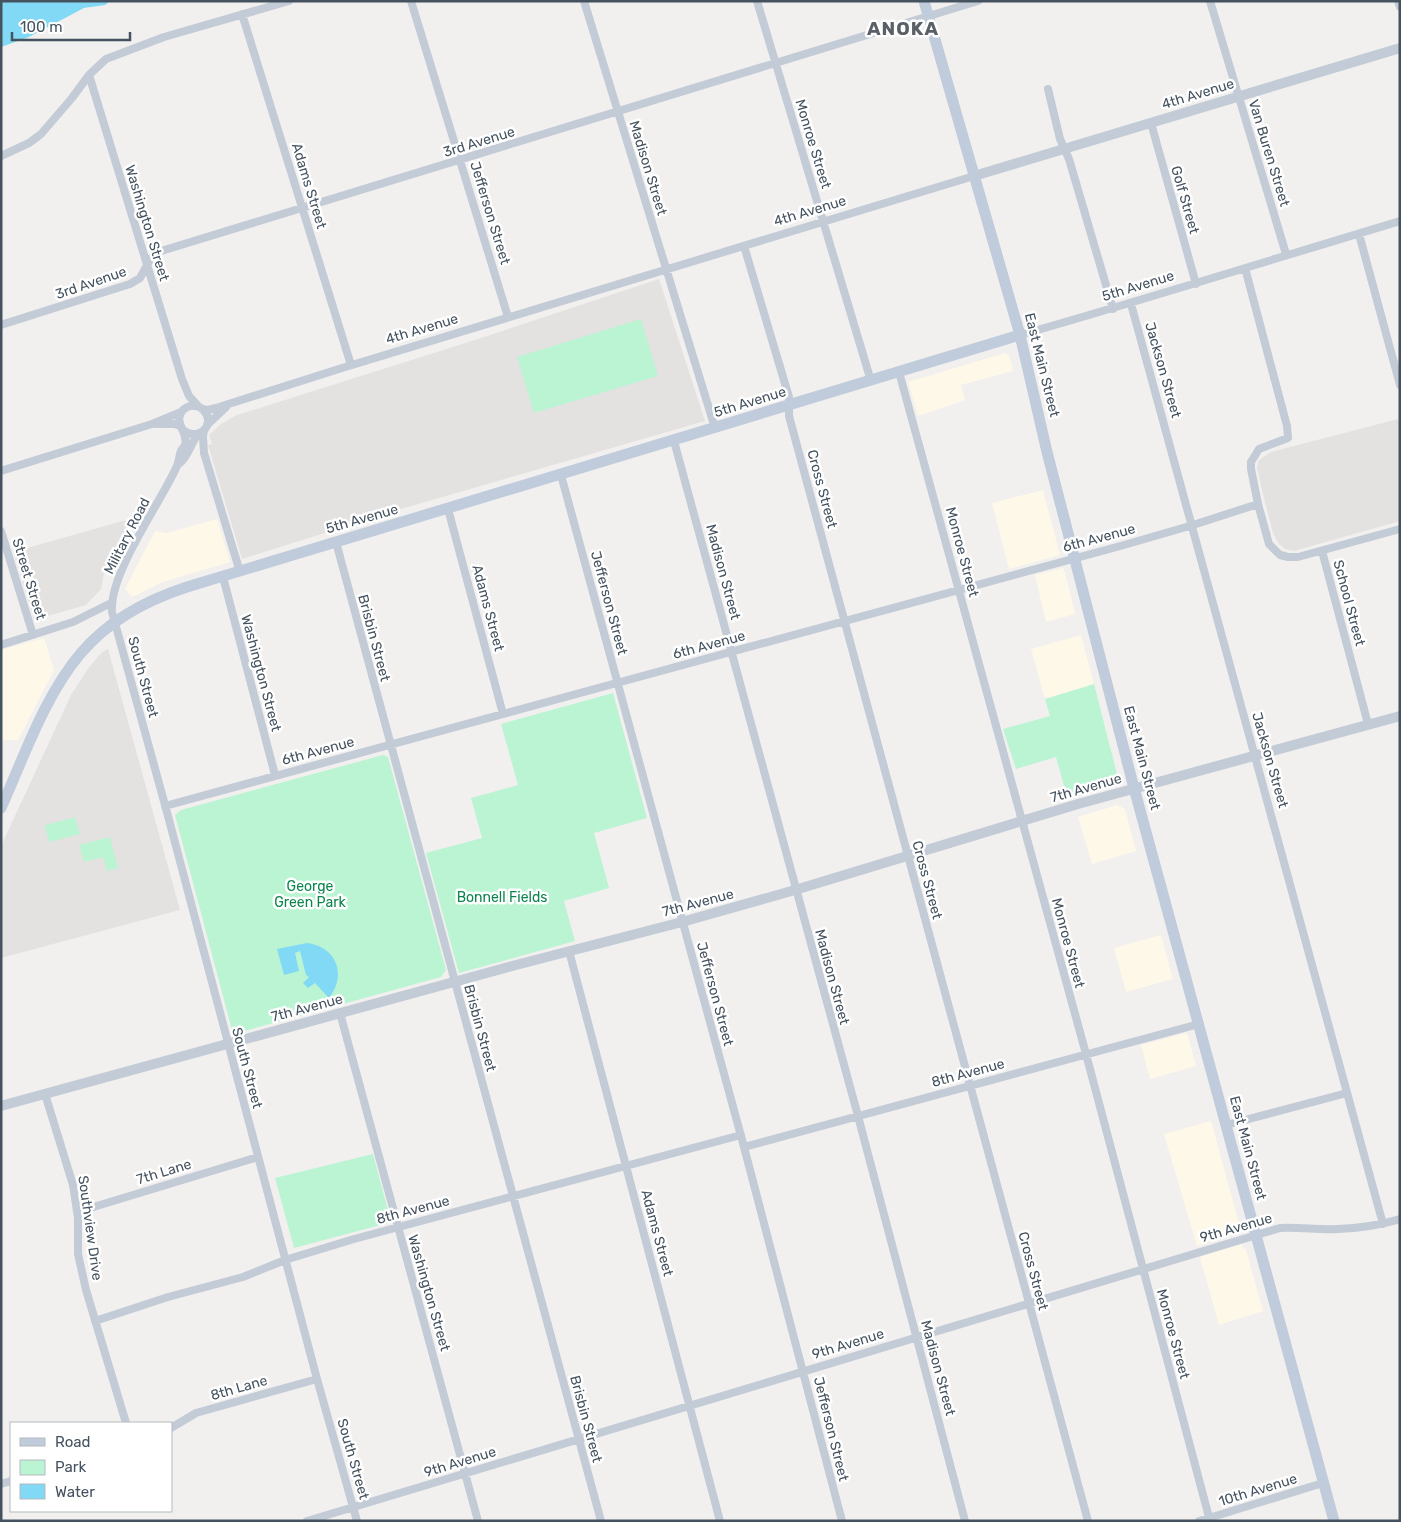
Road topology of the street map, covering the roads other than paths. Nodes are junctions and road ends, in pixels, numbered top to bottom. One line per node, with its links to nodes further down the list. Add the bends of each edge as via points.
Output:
1 (411, 1): 21 (street, Jefferson Street)
2 (584, 1): 17 (street, Madison Street)
3 (757, 1): 13 (street, Monroe Street)
4 (924, 1): 11 (main road, East Main Street)
5 (978, 1): 11 (street, 3rd Avenue)
6 (1210, 1): 16 (street, Van Buren Street)
7 (1398, 1): 9 (street)
8 (284, 2): 10 (street)
9 (1400, 7)
10 (242, 14): 14 (street, via 114,55); 23 (street, Adams Street)
11 (928, 17): 13 (street, 3rd Avenue); 22 (main road, East Main Street)
12 (1400, 48): 16 (street, 4th Avenue)
13 (776, 63): 17 (street, 3rd Avenue); 24 (street, Monroe Street)
14 (89, 75): 20 (street, via 41,134); 29 (street, Washington Street)
15 (1048, 89): 19 (street)
16 (1239, 96): 18 (street, 4th Avenue); 28 (street, Van Buren Street)
17 (618, 112): 21 (street, 3rd Avenue); 31 (street, Madison Street)
18 (1151, 123): 19 (street, 4th Avenue); 32 (street, Golf Street)
19 (1065, 149): 22 (street, 4th Avenue); 34 (street)
20 (1, 156)
21 (460, 160): 23 (street, 3rd Avenue); 35 (street, Jefferson Street)
22 (974, 176): 24 (street, 4th Avenue); 37 (main road, East Main Street)
23 (303, 208): 29 (street, 3rd Avenue, via 158,252); 38 (street, Adams Street)
24 (823, 221): 27 (street, 4th Avenue); 41 (street, Monroe Street)
25 (1400, 221): 26 (street, 5th Avenue)
26 (1359, 234): 28 (street, 5th Avenue); 42 (street)
27 (744, 246): 31 (street, 4th Avenue); 44 (street, Cross Street)
28 (1286, 254): 30 (street, 5th Avenue)
29 (147, 265): 36 (street, 3rd Avenue, via 140,278 123,287); 40 (street, Washington Street)
30 (1245, 268): 32 (street, 5th Avenue); 55 (street, School Street, via 1288,438 1259,449 1251,462)
31 (666, 269): 35 (street, 4th Avenue); 49 (street, Madison Street)
32 (1196, 284): 33 (street, 5th Avenue)
33 (1131, 304): 34 (street, 5th Avenue); 57 (street, Jackson Street)
34 (1113, 309): 37 (street, 5th Avenue)
35 (508, 317): 38 (street, 4th Avenue)
36 (1, 324)
37 (1020, 335): 39 (main road, 5th Avenue); 62 (main road, East Main Street)
38 (351, 365): 43 (street, 4th Avenue)
39 (900, 372): 41 (main road, 5th Avenue); 65 (street, Monroe Street)
40 (182, 379): 45 (street, Washington Street, via 189,396); 46 (street, Washington Street)
41 (871, 380): 44 (main road, 5th Avenue)
42 (1400, 385)
43 (229, 404): 45 (street, 4th Avenue, via 208,410); 50 (street, 4th Avenue)
44 (789, 406): 49 (main road, 5th Avenue); 67 (street, Cross Street)
45 (200, 408): 46 (street, via 191,406); 50 (street, via 207,414)
46 (182, 411): 47 (street); 48 (street, via 179,419)
47 (152, 424): 48 (street); 53 (street)
48 (181, 428): 50 (street, via 188,434); 52 (street, Military Road, via 185,444)
49 (715, 428): 51 (main road, 5th Avenue)
50 (203, 430): 52 (street, Military Road); 63 (street, via 204,453)
51 (674, 441): 54 (main road, 5th Avenue); 71 (street, Madison Street)
52 (178, 464): 66 (street, Military Road, via 123,567)
53 (1, 471)
54 (561, 475): 56 (main road, 5th Avenue); 72 (street, Jefferson Street)
55 (1258, 504): 57 (street, 6th Avenue); 61 (street, School Street, via 1269,544 1280,555 1298,557)
56 (448, 509): 60 (main road, 5th Avenue); 73 (street, Adams Street)
57 (1193, 525): 62 (street, 6th Avenue); 77 (street, Jackson Street)
58 (1400, 530): 61 (street)
59 (1, 531): 69 (street, Street Street)
60 (336, 542): 63 (main road, 5th Avenue); 76 (street, Brisbin Street)
61 (1322, 551): 75 (street, School Street)
62 (1074, 558): 65 (street, 6th Avenue); 79 (main road, East Main Street)
63 (240, 572): 64 (main road, 5th Avenue)
64 (223, 577): 68 (main road, 5th Avenue, via 156,598); 78 (street, Washington Street)
65 (959, 589): 67 (street, 6th Avenue); 82 (street, Monroe Street)
66 (111, 603): 68 (street, Military Road); 69 (street, via 73,622)
67 (844, 621): 71 (street, 6th Avenue); 83 (street, Cross Street)
68 (114, 622): 80 (street, South Street); 81 (main road, 5th Avenue, via 81,653 64,677 42,716)
69 (33, 635): 70 (street)
70 (1, 645)
71 (731, 652): 72 (street, 6th Avenue); 84 (street, Madison Street)
72 (618, 682): 73 (street, 6th Avenue); 85 (street, Jefferson Street)
73 (503, 714): 76 (street, 6th Avenue)
74 (1400, 716): 75 (street, 7th Avenue)
75 (1368, 724): 77 (street, 7th Avenue)
76 (390, 745): 78 (street, 6th Avenue); 87 (street, Brisbin Street)
77 (1254, 755): 79 (street, 7th Avenue); 93 (street, Jackson Street)
78 (275, 776): 80 (street, 6th Avenue)
79 (1134, 788): 82 (street, 7th Avenue); 89 (main road, East Main Street)
80 (165, 806): 90 (street, South Street)
81 (1, 808)
82 (1022, 821): 83 (street, 7th Avenue); 91 (street, Monroe Street)
83 (908, 856): 84 (street, 7th Avenue); 92 (street, Cross Street)
84 (795, 890): 85 (street, 7th Avenue); 96 (street, Madison Street)
85 (682, 922): 86 (street, 7th Avenue); 98 (street, Jefferson Street)
86 (569, 951): 87 (street, 7th Avenue); 101 (street, Adams Street)
87 (455, 982): 88 (street, 7th Avenue); 102 (street, Brisbin Street)
88 (340, 1013): 90 (street, 7th Avenue); 106 (street, Washington Street)
89 (1199, 1024): 91 (street, 8th Avenue); 97 (main road, East Main Street)
90 (228, 1044): 94 (street, 7th Avenue); 100 (street, South Street)
91 (1086, 1054): 92 (street, 8th Avenue); 109 (street, Monroe Street)
92 (971, 1085): 96 (street, 8th Avenue); 110 (street, Cross Street)
93 (1347, 1093): 97 (street); 105 (street, Jackson Street)
94 (45, 1094): 95 (street, 7th Avenue); 103 (street, Southview Drive, via 73,1185)
95 (1, 1106)
96 (858, 1116): 99 (street, 8th Avenue); 112 (street, Madison Street)
97 (1226, 1125): 107 (main road, East Main Street)
98 (741, 1134): 99 (street, Jefferson Street); 101 (street, 8th Avenue)
99 (744, 1147): 113 (street, Jefferson Street)
100 (258, 1157): 103 (street, 7th Lane); 108 (street, South Street)
101 (626, 1166): 102 (street, 8th Avenue); 115 (street, Adams Street)
102 (512, 1196): 106 (street, 8th Avenue); 118 (street, Brisbin Street)
103 (77, 1212): 111 (street, Southview Drive, via 78,1254)
104 (1400, 1219): 105 (street, 9th Avenue)
105 (1384, 1224): 107 (street, 9th Avenue, via 1338,1229 1280,1228)
106 (397, 1228): 108 (street, 8th Avenue); 119 (street, Washington Street)
107 (1256, 1234): 109 (street, 9th Avenue); 120 (main road, East Main Street)
108 (285, 1260): 111 (street, 8th Avenue, via 243,1277); 114 (street, South Street)
109 (1143, 1268): 110 (street, 9th Avenue); 122 (street, Monroe Street)
110 (1028, 1303): 112 (street, 9th Avenue); 130 (street, Cross Street)
111 (95, 1321): 116 (street, Southview Drive)
112 (916, 1336): 113 (street, 9th Avenue); 129 (street, Madison Street)
113 (803, 1371): 115 (street, 9th Avenue); 128 (street, Jefferson Street)
114 (317, 1378): 117 (street, 8th Lane, via 196,1413); 121 (street, South Street)
115 (690, 1405): 118 (street, 9th Avenue); 127 (street, Adams Street)
116 (126, 1422)
117 (172, 1427)
118 (578, 1438): 119 (street, 9th Avenue); 126 (street, Brisbin Street)
119 (466, 1474): 121 (street, 9th Avenue); 125 (street, Washington Street)
120 (1323, 1483): 122 (street, 10th Avenue); 132 (main road, East Main Street)
121 (353, 1507): 123 (street, 9th Avenue); 124 (street, South Street)
122 (1209, 1519): 131 (street, 10th Avenue)
123 (308, 1521)
124 (357, 1521)
125 (478, 1521)
126 (601, 1521)
127 (720, 1521)
128 (842, 1521)
129 (965, 1521)
130 (1088, 1521)
131 (1199, 1521)
132 (1334, 1521)

